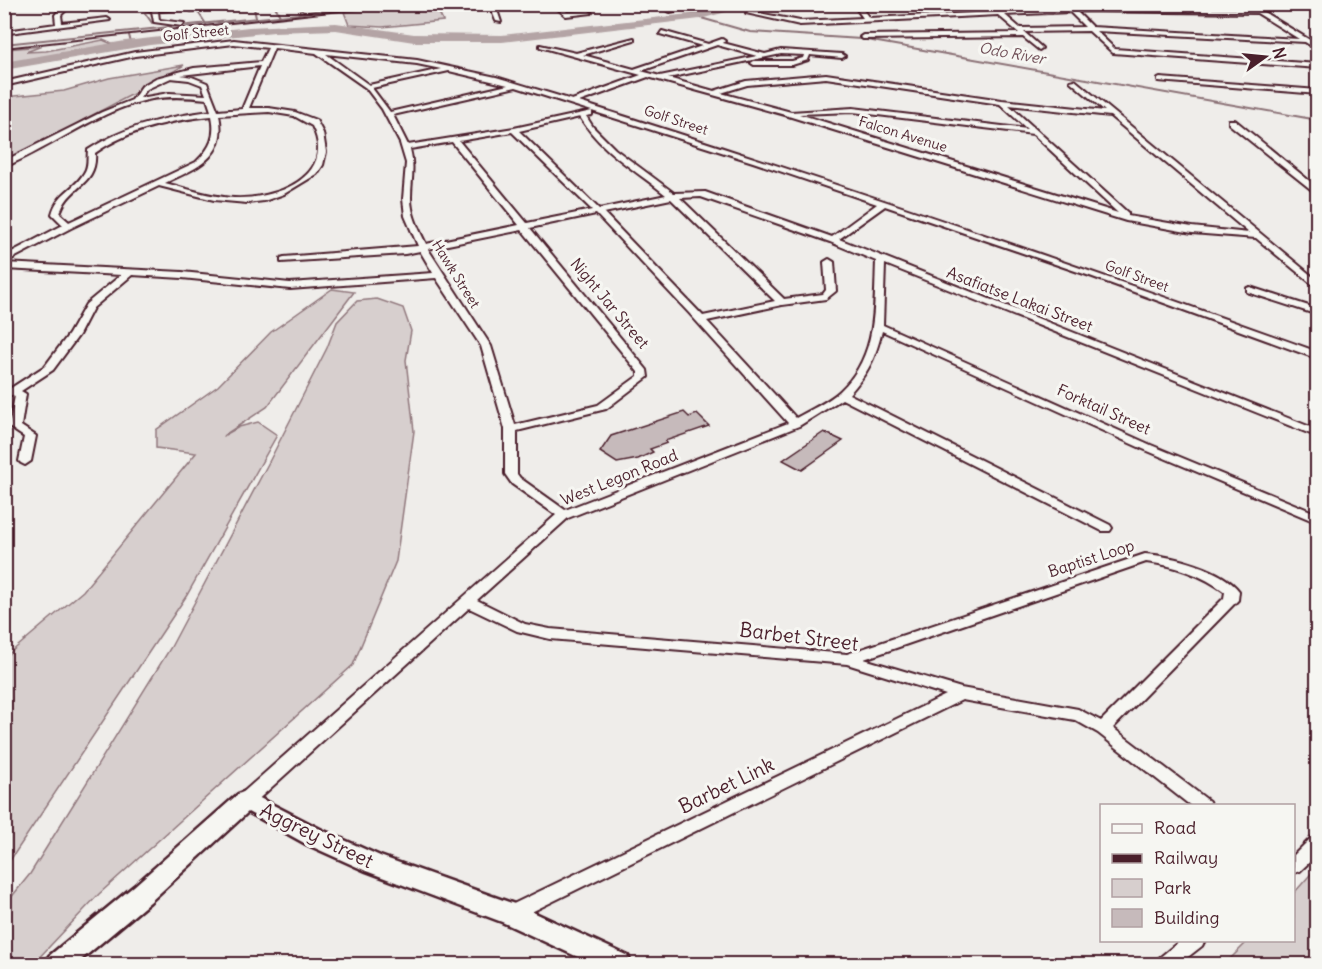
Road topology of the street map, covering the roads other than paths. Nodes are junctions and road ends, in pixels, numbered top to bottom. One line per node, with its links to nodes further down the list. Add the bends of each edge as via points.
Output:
1 (492, 4): 20 (street)
2 (555, 4): 15 (street, via 566,14)
3 (654, 4): 4 (street, via 670,10)
4 (703, 4)
5 (856, 4): 18 (street)
6 (989, 4): 14 (street)
7 (1249, 4): 13 (street)
8 (68, 5): 10 (street, via 144,6); 22 (street, via 58,15)
9 (1072, 7): 13 (street); 14 (street); 23 (street)
10 (155, 10): 11 (street, via 190,6); 21 (street, via 158,21)
11 (193, 10)
12 (956, 10): 17 (street)
13 (1259, 11): 30 (street)
14 (997, 12): 17 (street); 26 (street)
15 (590, 13)
16 (748, 13): 18 (street, via 796,23)
17 (962, 15): 18 (street)
18 (866, 18)
19 (106, 20): 22 (street)
20 (499, 21)
21 (182, 24)
22 (59, 26): 24 (street)
23 (1092, 29): 26 (street); 30 (street); 44 (street, via 1113,51)
24 (9, 31)
25 (662, 33): 34 (street)
26 (1022, 33): 27 (street); 35 (street)
27 (862, 37)
28 (632, 39): 39 (street)
29 (728, 39): 31 (street)
30 (1303, 40): 36 (street)
31 (717, 43): 34 (street); 40 (street)
32 (272, 45): 37 (street, Golf Street); 43 (street); 52 (street, Golf Street, via 234,42 177,47)
33 (542, 46): 39 (street, Falcon Avenue)
34 (709, 46): 46 (street)
35 (1039, 48)
36 (1317, 48)
37 (319, 52): 45 (street, Golf Street, via 374,55); 54 (street, Hawk Street)
38 (808, 53): 40 (street); 41 (street); 42 (street, via 806,58 792,63)
39 (576, 56): 46 (street, Falcon Avenue)
40 (765, 56): 42 (street)
41 (842, 56)
42 (741, 63): 49 (street)
43 (265, 64): 48 (street, via 192,70); 61 (street)
44 (1317, 66)
45 (449, 69): 53 (street, Golf Street); 54 (street)
46 (632, 71): 47 (street, Falcon Avenue)
47 (647, 75): 49 (street, Falcon Avenue); 59 (street)
48 (172, 76): 57 (street, via 200,81); 58 (street, via 142,90)
49 (659, 79): 56 (street, Falcon Avenue)
50 (1161, 80): 55 (street)
51 (1073, 81): 66 (street)
52 (4, 84)
53 (517, 85): 59 (street, Golf Street); 65 (street)
54 (368, 87): 65 (street, Hawk Street)
55 (1317, 92)
56 (713, 93): 60 (street, via 746,83 826,76); 64 (street, Falcon Avenue)
57 (209, 97): 58 (street); 63 (street)
58 (135, 99): 73 (street)
59 (574, 102): 62 (street, Golf Street)
60 (1002, 102): 66 (street); 70 (street)
61 (245, 109): 63 (street); 74 (street, via 297,114 312,120 317,126 322,154 312,175 276,194 245,202 229,202)
62 (599, 111): 67 (street); 77 (street, Golf Street)
63 (217, 112): 74 (street, via 211,154); 80 (street, via 157,124 97,145 91,152 94,163 89,174 56,208 56,214)
64 (788, 113): 70 (street, via 853,110); 79 (street, Falcon Avenue)
65 (389, 114): 72 (street, Hawk Street)
66 (1112, 114): 82 (street)
67 (582, 115): 69 (street); 76 (street, via 604,143)
68 (1232, 122): 75 (street)
69 (514, 130): 71 (street); 78 (street)
70 (1034, 132): 79 (street)
71 (454, 140): 72 (street); 81 (street, Night Jar Street)
72 (405, 148): 84 (street, Hawk Street, via 410,163 406,199 409,216)
73 (4, 165)
74 (160, 184): 80 (street)
75 (1317, 193)
76 (673, 196): 78 (street, Asafiatse Lakai Street); 83 (street, Asafiatse Lakai Street, via 710,196); 94 (street)
77 (884, 203): 83 (street); 98 (street, Golf Street)
78 (601, 212): 81 (street, Asafiatse Lakai Street); 96 (street)
79 (1129, 219): 82 (street, Falcon Avenue)
80 (68, 226): 85 (street)
81 (527, 228): 84 (street, Asafiatse Lakai Street); 102 (street, Night Jar Street, via 643,372 643,377 602,407)
82 (1258, 236): 92 (street)
83 (833, 240): 87 (street, Asafiatse Lakai Street)
84 (423, 248): 86 (street, Asafiatse Lakai Street); 91 (street, Hawk Street)
85 (4, 260)
86 (284, 260)
87 (881, 260): 97 (street, West Legon Road); 103 (street, Asafiatse Lakai Street)
88 (829, 262): 94 (street, via 831,294)
89 (4, 266): 90 (street)
90 (130, 272): 91 (street, via 290,286); 99 (street, via 89,306 74,335 48,368)
91 (438, 275): 102 (street, Hawk Street, via 486,346)
92 (1317, 286)
93 (1250, 290): 95 (street)
94 (782, 302): 96 (street)
95 (1317, 312)
96 (702, 319): 101 (street)
97 (878, 326): 100 (street, West Legon Road, via 871,356); 106 (street, Forktail Street)
98 (1317, 356)
99 (9, 390): 104 (street, via 21,394 15,427 29,434)
100 (842, 395): 101 (street, West Legon Road); 107 (street)
101 (795, 424): 105 (street, West Legon Road)
102 (511, 429): 105 (street, Hawk Street, via 512,474 516,481)
103 (1317, 434)
104 (25, 461)
105 (564, 515): 108 (street, West Legon Road)
106 (1317, 519)
107 (1106, 528)
108 (469, 602): 109 (street, Barbet Street, via 522,628 550,634); 112 (street, West Legon Road)
109 (847, 659): 110 (street, Barbet Street); 111 (street, Baptist Loop, via 1145,558 1161,558 1223,583 1232,591 1231,600)
110 (961, 694): 111 (street, Barbet Street, via 1078,715); 116 (street, Barbet Link)
111 (1103, 729): 113 (street, Barbet Street)
112 (246, 800): 116 (main road, Aggrey Street, via 374,864); 118 (main road, Aggrey Street)
113 (1200, 804)
114 (1317, 842): 115 (street)
115 (1295, 864)
116 (511, 914): 119 (main road, Aggrey Street)
117 (1193, 942): 120 (street)
118 (58, 964)
119 (620, 964)
120 (1164, 964)

